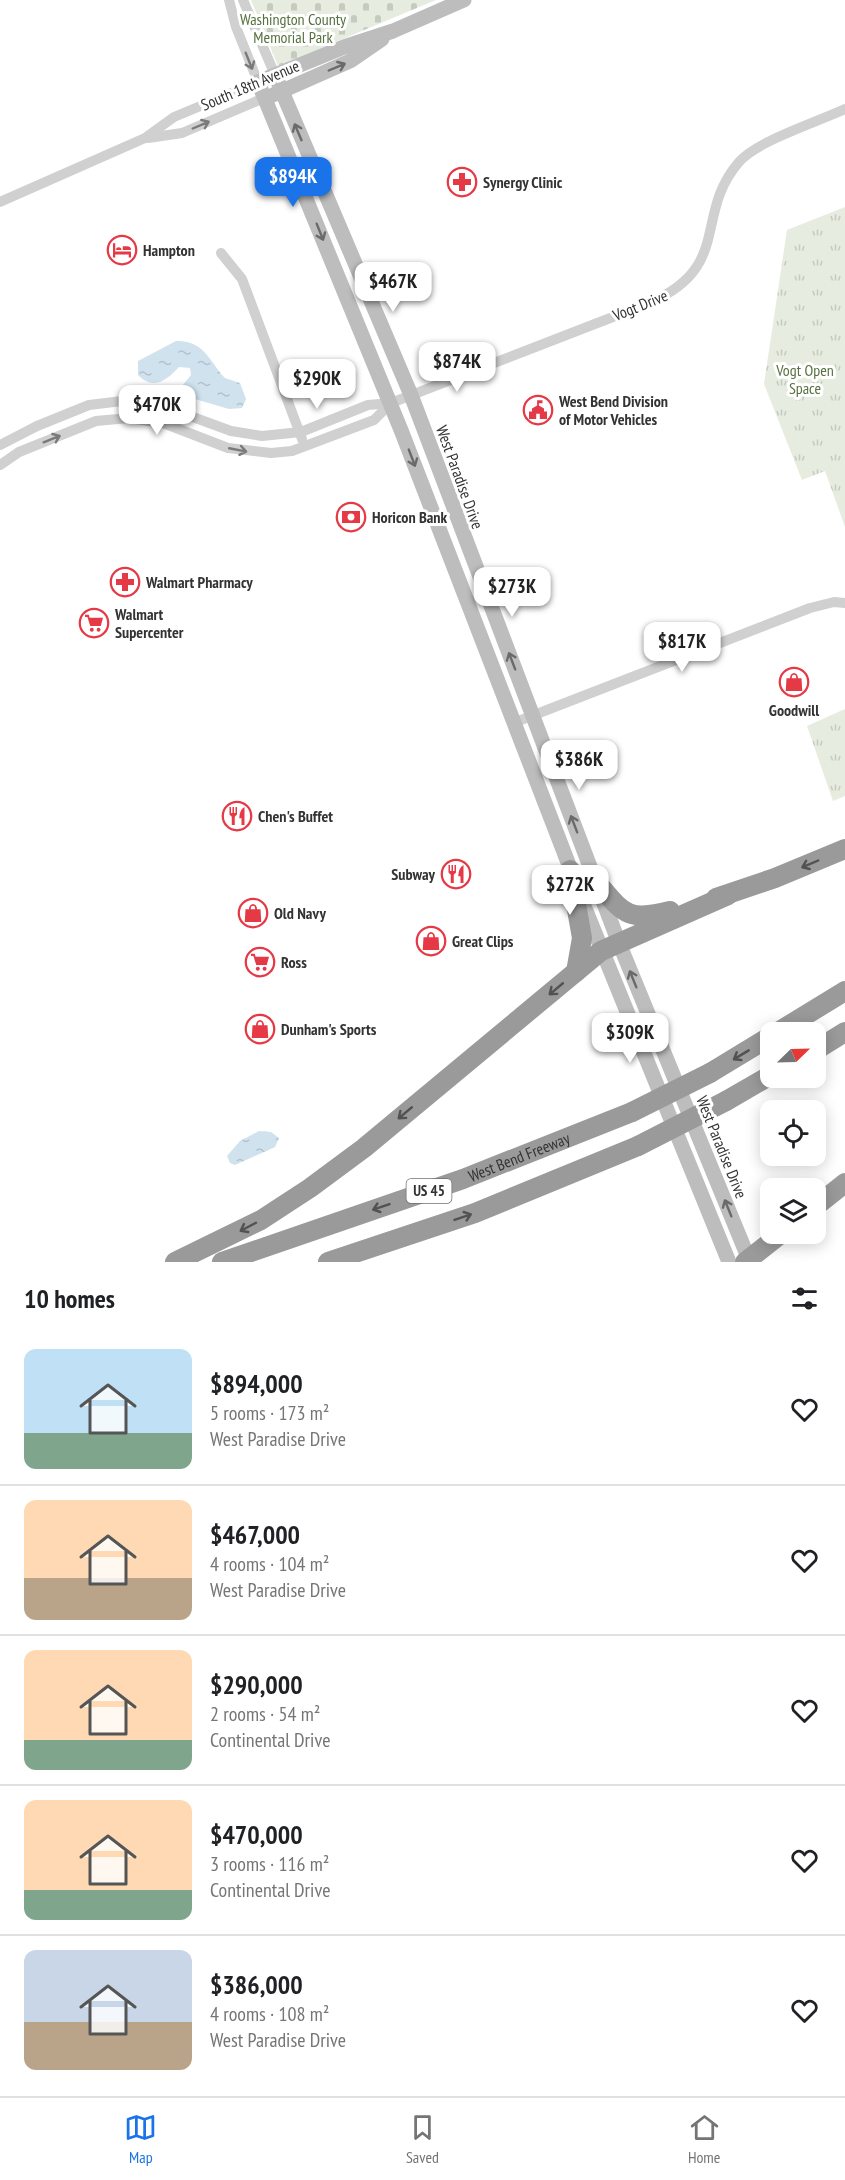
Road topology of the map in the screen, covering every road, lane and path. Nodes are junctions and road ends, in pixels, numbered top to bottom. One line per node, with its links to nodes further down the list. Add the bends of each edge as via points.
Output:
1 (229, 0): 6 (street, one-way to 6)
2 (243, 0): 5 (street)
3 (465, 0): 4 (street, South 18th Avenue)
4 (393, 31): 5 (street, South 18th Avenue, via 344,46); 7 (street, South 18th Avenue, one-way to 4, via 350,61)
5 (275, 75): 6 (street, South 18th Avenue); 7 (street, West Paradise Drive)
6 (258, 82): 8 (street, West Paradise Drive); 10 (street, South 18th Avenue, via 174,117)
7 (281, 91): 8 (street, South 18th Avenue); 13 (street, West Paradise Drive, one-way to 7)
8 (264, 98): 10 (street, South 18th Avenue, one-way to 8, via 182,133); 14 (street, West Paradise Drive, one-way to 14)
9 (845, 109): 13 (street, Vogt Drive, via 752,150 738,163 718,198 701,261 675,291)
10 (145, 138): 11 (street, South 18th Avenue)
11 (0, 202)
12 (221, 253): 15 (street, via 242,279)
13 (411, 395): 14 (street, Vogt Drive); 20 (street, West Paradise Drive, one-way to 13)
14 (391, 403): 15 (street, via 368,405); 17 (street, via 374,420); 21 (street, West Paradise Drive, one-way to 21)
15 (301, 432): 16 (street, via 262,436 231,431 171,409 122,401 89,405); 17 (street)
16 (0, 445)
17 (304, 448): 18 (street, one-way to 17, via 19,452 96,421 129,418 163,423 228,448 270,453)
18 (0, 465)
19 (845, 603): 20 (street, via 810,608)
20 (533, 716): 21 (street); 24 (street, West Paradise Drive, one-way to 20)
21 (516, 722): 23 (street, West Paradise Drive)
22 (845, 849): 25 (highway, one-way to 25)
23 (570, 870): 26 (street, West Paradise Drive); 27 (highway, via 582,938)
24 (594, 879): 25 (highway, via 621,911 637,917); 26 (street, West Paradise Drive)
25 (728, 895): 26 (highway)
26 (610, 947): 27 (highway); 37 (street, West Paradise Drive, one-way to 26); 41 (street, West Paradise Drive)
27 (576, 972): 38 (highway, one-way to 38, via 310,1188 254,1224)
28 (845, 991): 29 (highway)
29 (794, 1022)
30 (845, 1032): 32 (highway)
31 (760, 1043): 39 (highway, West Bend Freeway / US 45, one-way to 39, bridge, via 632,1112 473,1175)
32 (826, 1044)
33 (760, 1081): 40 (highway, West Bend Freeway / US 45, one-way to 33, bridge, via 475,1213 638,1146)
34 (845, 1183): 35 (highway)
35 (826, 1198)
36 (771, 1244): 37 (highway)
37 (753, 1261)
38 (175, 1262)
39 (222, 1262)
40 (328, 1262)
41 (729, 1262)

